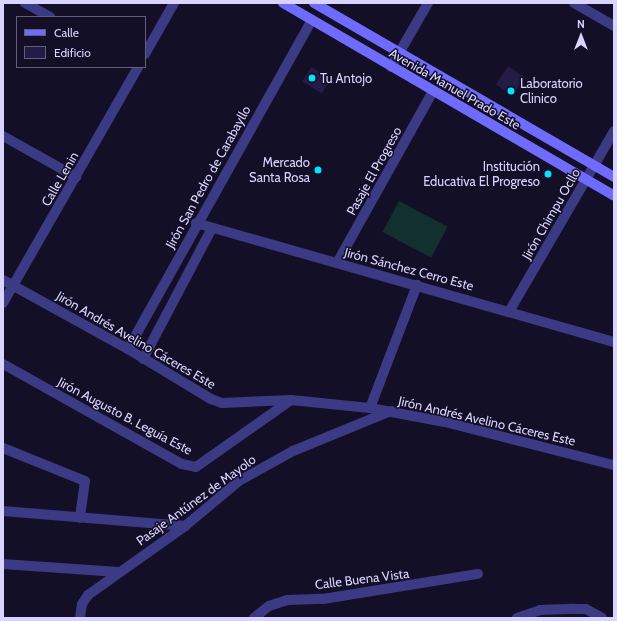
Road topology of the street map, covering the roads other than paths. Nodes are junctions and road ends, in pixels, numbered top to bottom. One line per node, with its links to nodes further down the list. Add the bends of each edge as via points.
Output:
1 (25, 3): 7 (street)
2 (174, 3): 10 (street)
3 (282, 3): 8 (street, Avenida Manuel Prado Este)
4 (314, 3): 11 (street, Avenida Manuel Prado Este)
5 (428, 3): 11 (street)
6 (574, 3): 9 (street)
7 (48, 16)
8 (312, 20): 12 (street, Avenida Manuel Prado Este); 22 (street, Jirón San Pedro de Carabayllo)
9 (614, 26)
10 (146, 52)
11 (399, 52): 12 (street); 17 (street, Avenida Manuel Prado Este)
12 (390, 66): 14 (street, Avenida Manuel Prado Este)
13 (137, 68): 18 (street, Calle Lenin)
14 (433, 92): 20 (street, Avenida Manuel Prado Este); 24 (street, Pasaje El Progreso)
15 (614, 131): 17 (street, Jirón Chimpu Ocllo)
16 (3, 136): 18 (street)
17 (594, 166): 19 (street, Avenida Manuel Prado Este); 20 (street, Jirón Chimpu Ocllo)
18 (76, 177): 27 (street, Calle Lenin)
19 (614, 177)
20 (586, 180): 21 (street, Avenida Manuel Prado Este); 29 (street, Jirón Chimpu Ocllo)
21 (614, 196)
22 (196, 223): 23 (street, Jirón Sánchez Cerro Este); 31 (street, Jirón San Pedro de Carabayllo)
23 (212, 228): 24 (street, Jirón Sánchez Cerro Este); 32 (street)
24 (338, 263): 26 (street, Jirón Sánchez Cerro Este)
25 (3, 280): 27 (street, Jirón Andrés Avelino Cáceres Este)
26 (418, 285): 29 (street, Jirón Sánchez Cerro Este); 35 (street)
27 (13, 286): 28 (street, Calle Lenin); 31 (street, Jirón Andrés Avelino Cáceres Este)
28 (3, 302)
29 (510, 310): 30 (street, Jirón Sánchez Cerro Este)
30 (614, 342)
31 (128, 349): 32 (street, Jirón Andrés Avelino Cáceres Este)
32 (143, 359): 34 (street, Jirón Andrés Avelino Cáceres Este, via 222,403)
33 (3, 364): 34 (street, Jirón Augusto B. Leguía Este, via 182,464 196,467)
34 (291, 400): 35 (street, Jirón Andrés Avelino Cáceres Este)
35 (370, 408): 36 (street, Jirón Andrés Avelino Cáceres Este)
36 (391, 411): 38 (street, Jirón Andrés Avelino Cáceres Este, via 446,422); 41 (street, Pasaje Antúnez de Mayolo, via 269,462 239,481)
37 (3, 448): 40 (street, via 86,481)
38 (614, 465)
39 (3, 511): 40 (street)
40 (80, 518): 41 (street)
41 (184, 526): 43 (street, Pasaje Antúnez de Mayolo)
42 (3, 564): 43 (street)
43 (118, 572): 45 (street, Pasaje Antúnez de Mayolo, via 88,596)
44 (478, 574): 46 (street, Calle Buena Vista, via 323,599 287,600 268,606)
45 (77, 617)
46 (254, 618)
47 (517, 618): 48 (street, via 540,610 574,609 586,610)
48 (602, 618)

